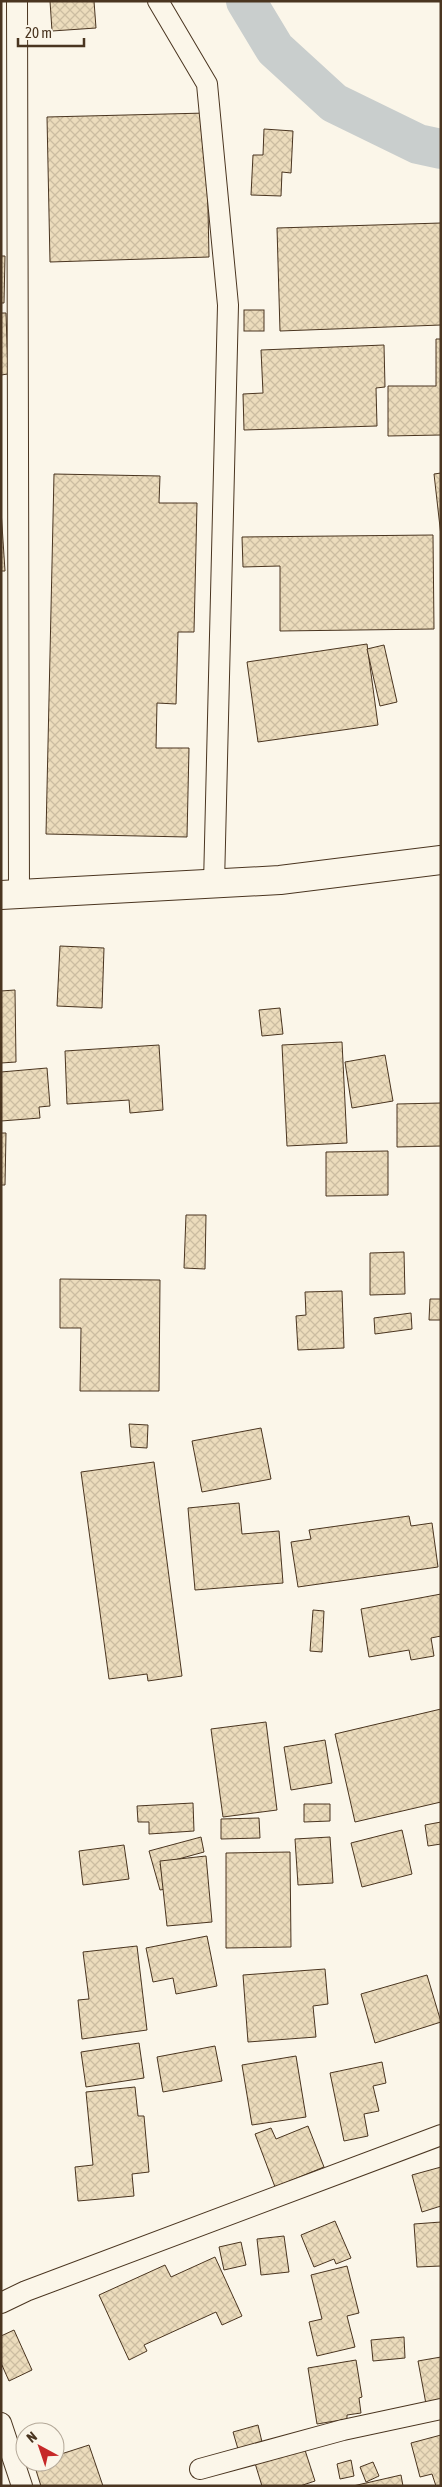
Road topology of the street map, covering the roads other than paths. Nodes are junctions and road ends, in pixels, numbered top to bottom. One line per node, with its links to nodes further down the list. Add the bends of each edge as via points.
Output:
1 (16, 1): 5 (street)
2 (158, 1): 4 (street, via 207,84 228,305)
3 (441, 860): 4 (main road, via 280,880)
4 (214, 884): 5 (main road)
5 (10, 894)
6 (441, 2135): 7 (street)
7 (1, 2303)
8 (441, 2409): 10 (street, via 343,2430)
9 (1, 2423): 11 (street)
10 (200, 2469)
11 (22, 2486)

